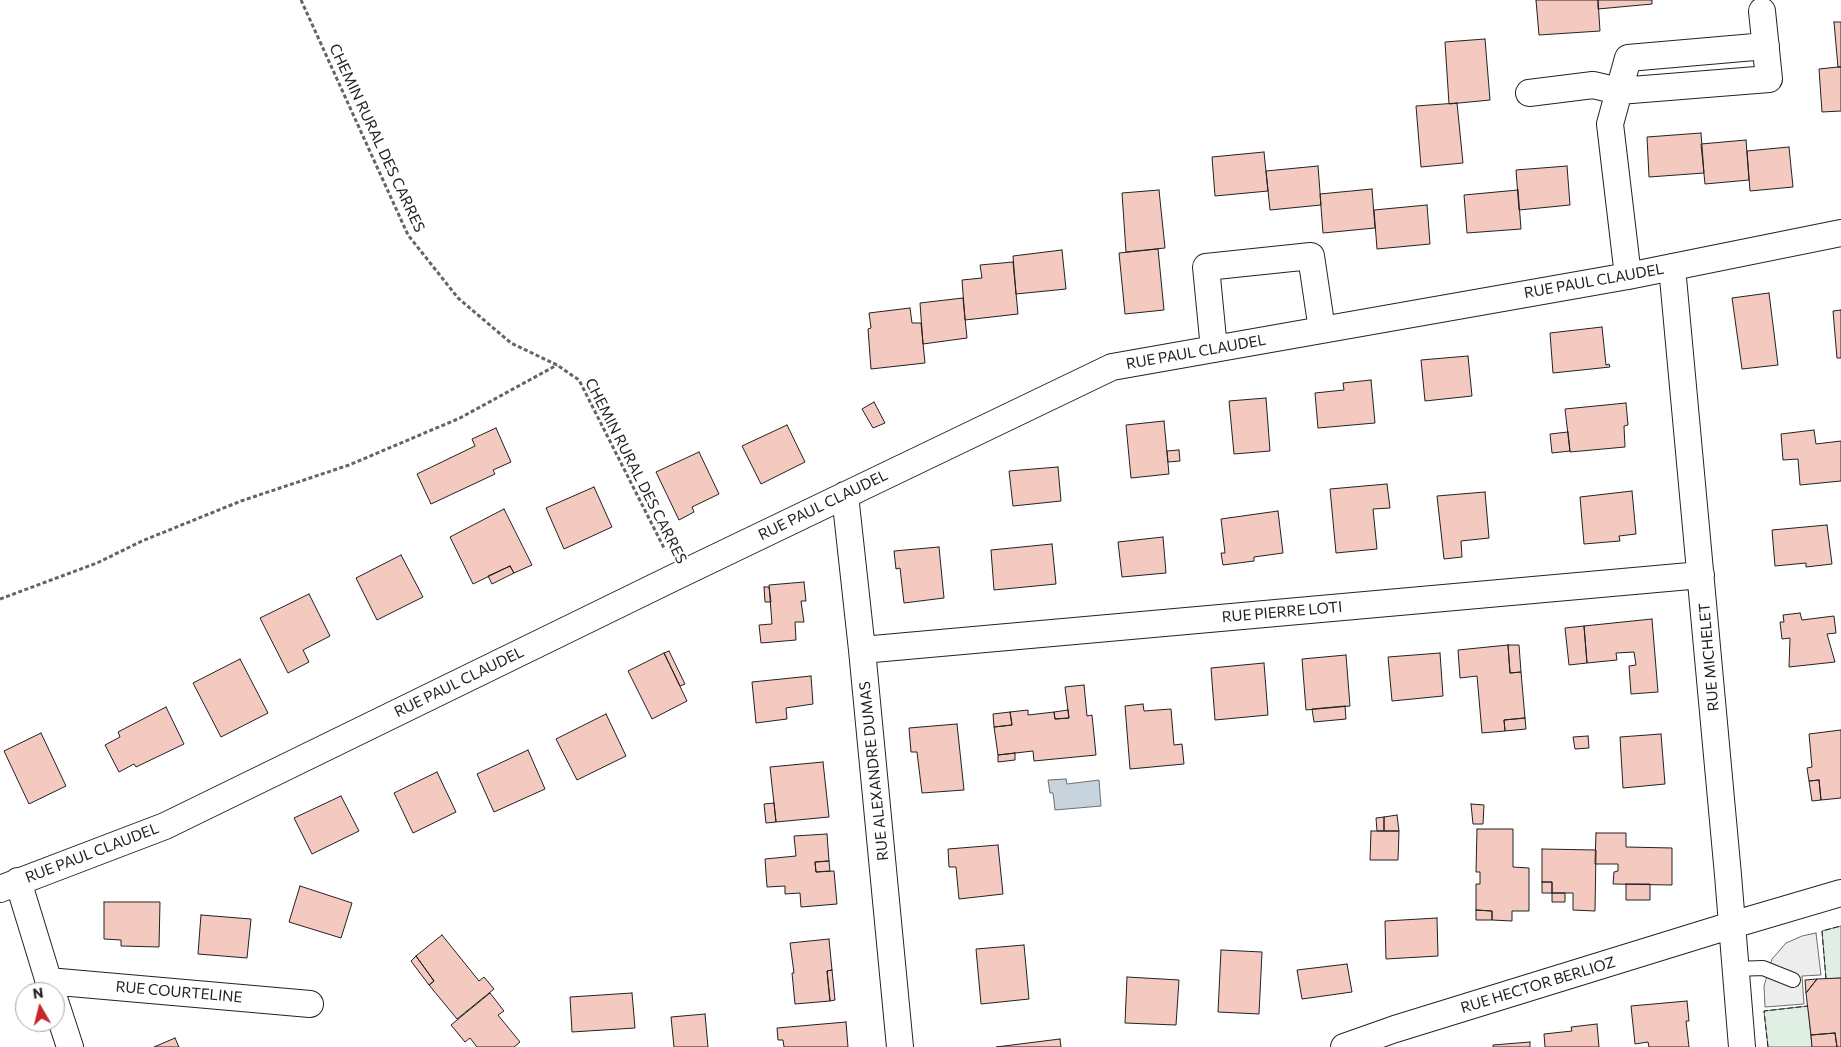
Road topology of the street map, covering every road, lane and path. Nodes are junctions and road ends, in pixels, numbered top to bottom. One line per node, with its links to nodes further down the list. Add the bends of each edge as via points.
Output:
1 (301, 0): 10 (path, CHEMIN RURAL DES CARRES, via 408,235 458,298 511,343)
2 (1762, 11): 3 (street, via 1768,79)
3 (1619, 91): 4 (street, via 1593,85); 7 (street, via 1610,124)
4 (1529, 93)
5 (1841, 233): 6 (street, RUE PAUL CLAUDEL)
6 (1672, 267): 7 (street, RUE PAUL CLAUDEL); 12 (street, RUE MICHELET)
7 (1628, 276): 8 (street, RUE PAUL CLAUDEL)
8 (1322, 330): 9 (street, RUE PAUL CLAUDEL); 9 (street, via 1311,256 1206,267)
9 (1214, 349): 11 (street, RUE PAUL CLAUDEL, via 1112,367)
10 (557, 365): 13 (path, CHEMIN RURAL DES CARRES, via 579,380); 14 (path, via 460,418 358,461 242,501 142,541 97,563)
11 (845, 495): 13 (street, RUE PAUL CLAUDEL); 15 (street, RUE ALEXANDRE DUMAS)
12 (1701, 575): 15 (street, RUE PIERRE LOTI); 18 (street, RUE MICHELET)
13 (677, 576): 16 (street, RUE PAUL CLAUDEL, via 165,826)
14 (0, 599)
15 (862, 650): 26 (street, RUE ALEXANDRE DUMAS)
16 (9, 885): 21 (street)
17 (1841, 893): 18 (street, RUE HECTOR BERLIOZ)
18 (1732, 924): 19 (street, RUE MICHELET); 27 (street, RUE HECTOR BERLIOZ)
19 (1735, 969): 20 (lane, via 1763,968); 28 (street, RUE MICHELET)
20 (1793, 980)
21 (48, 982)
22 (65, 992): 23 (street, RUE COURTELINE)
23 (310, 1004)
24 (65, 1031): 25 (street)
25 (70, 1047)
26 (900, 1047)
27 (1344, 1047)
28 (1742, 1047)

